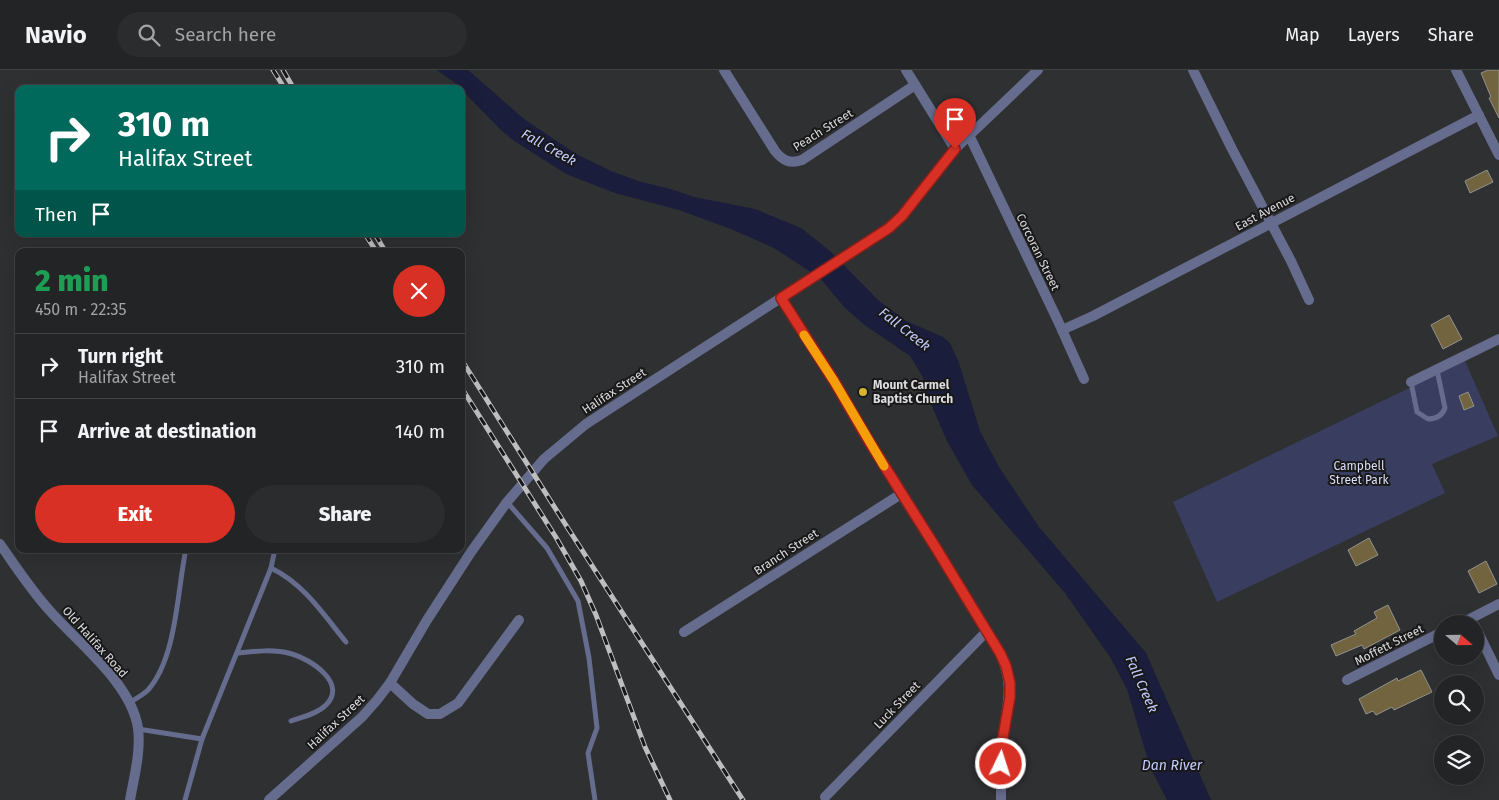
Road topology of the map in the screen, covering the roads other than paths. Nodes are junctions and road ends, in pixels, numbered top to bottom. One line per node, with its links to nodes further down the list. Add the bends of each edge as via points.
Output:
1 (724, 70): 7 (street, Peach Street, via 775,151 787,162 802,160)
2 (906, 70): 7 (street)
3 (1048, 70): 6 (street, Halifax Street)
4 (1194, 70): 12 (street)
5 (1456, 70): 8 (street)
6 (1035, 74): 9 (street, Halifax Street)
7 (915, 85): 10 (street)
8 (1480, 116): 11 (street); 12 (street, East Avenue)
9 (969, 135): 10 (street, Halifax Street); 15 (street, Corcoran Street)
10 (955, 149): 13 (street, Halifax Street, via 889,228)
11 (1499, 155)
12 (1271, 223): 14 (street); 15 (street, East Avenue)
13 (781, 298): 20 (street); 21 (street, Halifax Street, via 586,424 544,459)
14 (1309, 300)
15 (1062, 330): 18 (street, Corcoran Street)
16 (1499, 339): 17 (street)
17 (1437, 369): 19 (street); 19 (lane, via 1445,408 1439,417 1428,419 1417,412)
18 (1084, 380)
19 (1410, 382)
20 (901, 494): 29 (street); 30 (street, Branch Street)
21 (507, 502): 37 (street, Halifax Street, via 427,620); 46 (lane, via 547,548 578,601 597,728 588,753)
22 (0, 544): 38 (street, Old Halifax Road, via 34,592 110,674)
23 (185, 553): 38 (lane, via 172,636 164,664 149,688)
24 (274, 553): 25 (lane)
25 (271, 568): 32 (lane, via 284,574 308,595); 34 (lane)
26 (1499, 604): 27 (street)
27 (1484, 615)
28 (519, 620): 37 (street, via 458,702 440,714 428,714)
29 (987, 631): 42 (street, Luck Street); 47 (street, via 1006,666 1010,683 1003,737)
30 (684, 632)
31 (1434, 636): 36 (street, Moffett Street)
32 (346, 642)
33 (1484, 645): 35 (street)
34 (238, 653): 39 (lane, via 261,650 291,654 315,664 323,672 330,682 328,704); 41 (lane)
35 (1499, 676)
36 (1347, 680)
37 (390, 683): 45 (street, Halifax Street, via 362,717)
38 (129, 703): 40 (street, Old Halifax Road)
39 (291, 721)
40 (138, 729): 41 (lane); 43 (street, Old Halifax Road)
41 (202, 739): 44 (lane)
42 (825, 797)
43 (130, 800)
44 (186, 800)
45 (269, 800)
46 (595, 800)
47 (1001, 800)

